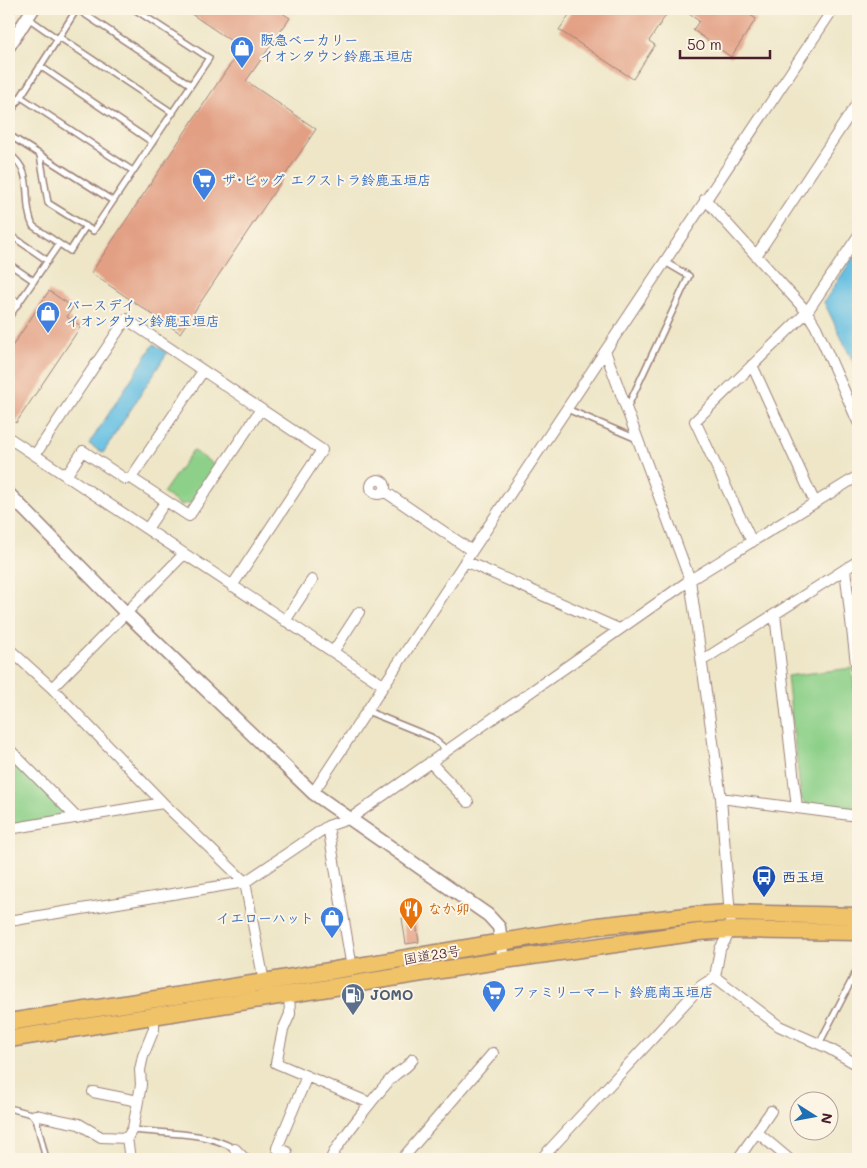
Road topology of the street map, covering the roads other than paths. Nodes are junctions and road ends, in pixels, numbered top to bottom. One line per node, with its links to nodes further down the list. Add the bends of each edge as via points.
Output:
1 (77, 9): 5 (lane); 8 (lane)
2 (134, 9): 8 (lane, via 209,58)
3 (833, 9): 18 (street)
4 (30, 13): 5 (lane); 6 (street)
5 (59, 38): 7 (lane); 11 (lane)
6 (9, 46)
7 (40, 66): 9 (lane); 14 (lane)
8 (190, 85): 11 (lane)
9 (20, 97): 12 (lane); 17 (lane)
10 (858, 102): 24 (street)
11 (173, 114): 14 (lane)
12 (9, 115)
13 (9, 134): 16 (lane)
14 (152, 142): 17 (lane)
15 (9, 154): 23 (lane, via 23,169 33,226)
16 (40, 155): 19 (lane); 20 (lane, via 48,203)
17 (133, 171): 19 (lane)
18 (705, 199): 24 (street); 26 (street)
19 (113, 201): 20 (lane, via 93,231)
20 (86, 226): 23 (lane, via 70,251)
21 (9, 234): 25 (lane)
22 (858, 236): 31 (street)
23 (60, 244): 25 (lane)
24 (756, 256): 31 (street)
25 (48, 261): 28 (lane)
26 (664, 262): 33 (street); 38 (lane, via 689,276)
27 (9, 264): 28 (lane)
28 (34, 281): 30 (lane)
29 (9, 296): 30 (lane)
30 (19, 303): 32 (lane)
31 (807, 312): 34 (street); 39 (street)
32 (9, 317)
33 (605, 351): 37 (street); 38 (street)
34 (752, 365): 49 (street); 51 (street, via 695,421)
35 (203, 370): 36 (street); 42 (street, via 126,319); 45 (street)
36 (260, 409): 48 (street, via 189,516); 59 (street, via 322,450)
37 (567, 409): 41 (lane); 52 (street)
38 (626, 409): 41 (street)
39 (858, 422)
40 (9, 438): 42 (street)
41 (637, 439): 58 (street)
42 (35, 455): 43 (street)
43 (66, 476): 45 (street, via 83,451 125,479); 50 (street)
44 (858, 476): 49 (street)
45 (131, 478): 48 (street)
46 (384, 491): 52 (street)
47 (9, 494): 61 (street)
48 (166, 501): 50 (street)
49 (815, 504): 51 (street)
50 (147, 529): 53 (street)
51 (752, 542): 58 (street)
52 (472, 551): 54 (street)
53 (184, 554): 59 (street); 61 (street)
54 (465, 560): 64 (street); 69 (street)
55 (858, 561): 56 (street)
56 (846, 569): 62 (street); 68 (street)
57 (312, 580): 63 (street)
58 (690, 580): 64 (street); 67 (street)
59 (232, 586): 63 (street)
60 (359, 612): 65 (street)
61 (126, 613): 70 (street); 75 (street)
62 (775, 614): 67 (street); 79 (street)
63 (285, 620): 65 (street)
64 (618, 629): 73 (street)
65 (333, 652): 69 (street)
66 (11, 656): 70 (street)
67 (703, 660): 76 (street)
68 (858, 681)
69 (383, 685): 71 (street)
70 (52, 688): 78 (street)
71 (366, 711): 73 (lane, via 431,737); 75 (street)
72 (9, 749): 81 (street)
73 (447, 750): 74 (street)
74 (430, 762): 77 (street); 82 (street)
75 (313, 794): 82 (street)
76 (721, 798): 79 (street); 86 (street)
77 (468, 802)
78 (163, 803): 81 (street); 85 (street)
79 (797, 808): 80 (street)
80 (858, 816)
81 (77, 818): 84 (street)
82 (351, 818): 83 (street); 91 (street, via 488,915 499,927)
83 (328, 826): 85 (street); 93 (street)
84 (9, 829)
85 (245, 882): 88 (street); 96 (street)
86 (729, 913): 87 (highway, 国道23号); 89 (street); 91 (highway, 国道23号, via 597,926)
87 (858, 916)
88 (9, 921)
89 (731, 930): 90 (highway, 国道23号); 92 (highway, 国道23号); 95 (street, via 720,949)
90 (858, 932)
91 (503, 943): 92 (street); 93 (highway, 国道23号)
92 (504, 960): 97 (highway, 国道23号)
93 (352, 968): 96 (highway, 国道23号)
94 (858, 968): 101 (lane)
95 (715, 977): 101 (street, via 779,1026); 121 (street, via 701,986)
96 (264, 982): 99 (highway, 国道23号)
97 (289, 994): 98 (highway, 国道23号); 105 (street, via 290,1014 276,1063)
98 (154, 1016): 100 (highway, 国道23号); 107 (street, via 154,1028 140,1070)
99 (9, 1022)
100 (9, 1039)
101 (819, 1044): 104 (street)
102 (493, 1053): 120 (street)
103 (413, 1059): 108 (street, via 407,1069 397,1073)
104 (858, 1066)
105 (307, 1076): 108 (street); 115 (street, via 276,1148)
106 (94, 1092): 107 (street)
107 (138, 1101): 113 (street)
108 (370, 1103): 119 (street)
109 (9, 1108): 111 (lane)
110 (771, 1112): 112 (street)
111 (35, 1115): 113 (street, via 80,1124 101,1137); 116 (lane)
112 (758, 1133): 122 (street); 123 (street)
113 (130, 1134): 114 (lane, via 179,1132); 117 (street)
114 (235, 1149): 118 (street)
115 (287, 1152)
116 (46, 1159)
117 (130, 1159)
118 (245, 1159)
119 (331, 1159)
120 (402, 1159)
121 (541, 1159)
122 (738, 1159)
123 (789, 1159)

